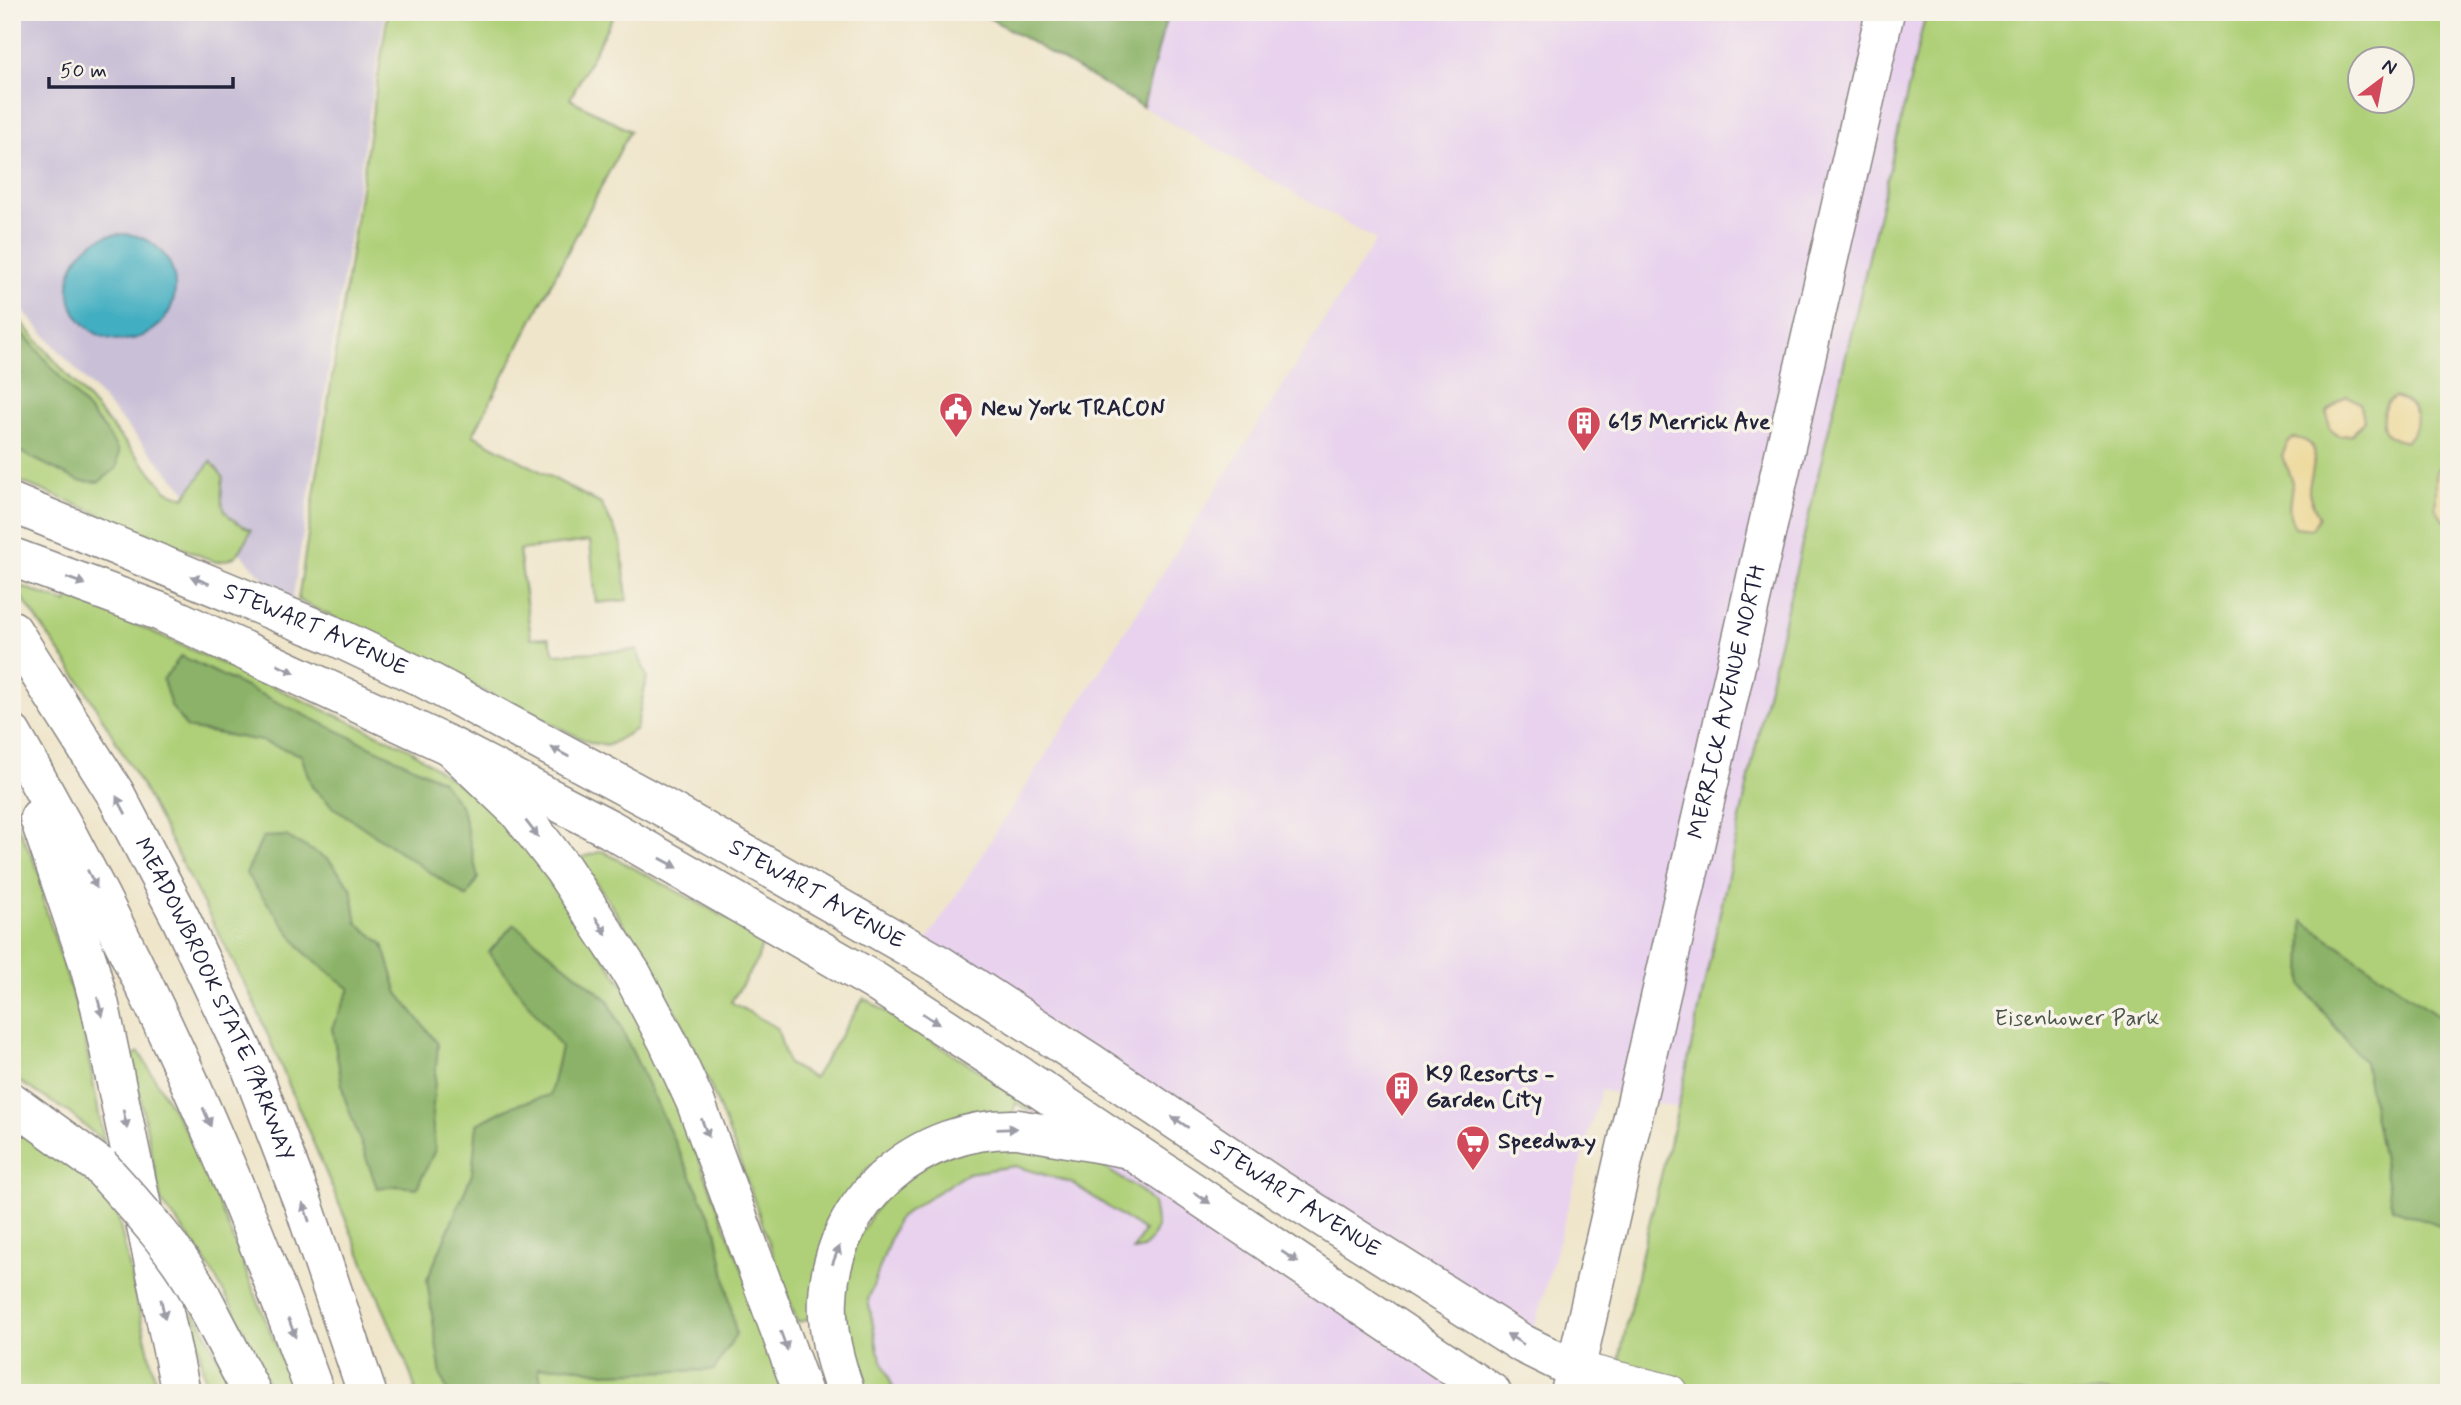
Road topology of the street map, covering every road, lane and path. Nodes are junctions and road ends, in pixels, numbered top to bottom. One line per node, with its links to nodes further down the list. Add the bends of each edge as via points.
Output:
1 (1885, 12): 17 (main road, MERRICK AVENUE NORTH)
2 (12, 503): 7 (main road, STEWART AVENUE, one-way to 2, via 421,677 330,634)
3 (12, 557): 6 (main road, STEWART AVENUE, one-way to 6, via 161,612)
4 (12, 630): 16 (main road, MEADOWBROOK STATE PARKWAY, one-way to 4, via 249,1063 180,916 115,793)
5 (12, 736): 18 (main road, one-way to 18, via 100,1006); 20 (main road, one-way to 20, via 109,911 188,1074 259,1241)
6 (450, 746): 9 (main road, STEWART AVENUE); 23 (main road, one-way to 23, via 518,811 563,869 632,974 695,1101)
7 (620, 784): 8 (main road, STEWART AVENUE); 9 (main road)
8 (661, 806): 9 (main road); 10 (main road, STEWART AVENUE)
9 (610, 829): 11 (main road, STEWART AVENUE, one-way to 11)
10 (940, 965): 11 (main road); 12 (main road, STEWART AVENUE)
11 (874, 981): 13 (main road, STEWART AVENUE, one-way to 13)
12 (1035, 1026): 13 (main road); 17 (main road, STEWART AVENUE, one-way to 12)
13 (1043, 1091): 15 (main road, STEWART AVENUE)
14 (12, 1102): 19 (main road, bridge, via 100,1166 172,1248)
15 (1130, 1149): 24 (main road, one-way to 15, via 832,1351 827,1300 832,1266 848,1223 877,1183 898,1164 928,1146 1004,1128); 25 (main road, STEWART AVENUE, one-way to 25)
16 (320, 1253): 21 (main road, MEADOWBROOK STATE PARKWAY); 22 (main road)
17 (1573, 1381): 26 (street)
18 (181, 1393)
19 (252, 1393)
20 (315, 1393)
21 (367, 1393)
22 (392, 1393)
23 (803, 1393)
24 (846, 1393)
25 (1492, 1393)
26 (1669, 1393)

